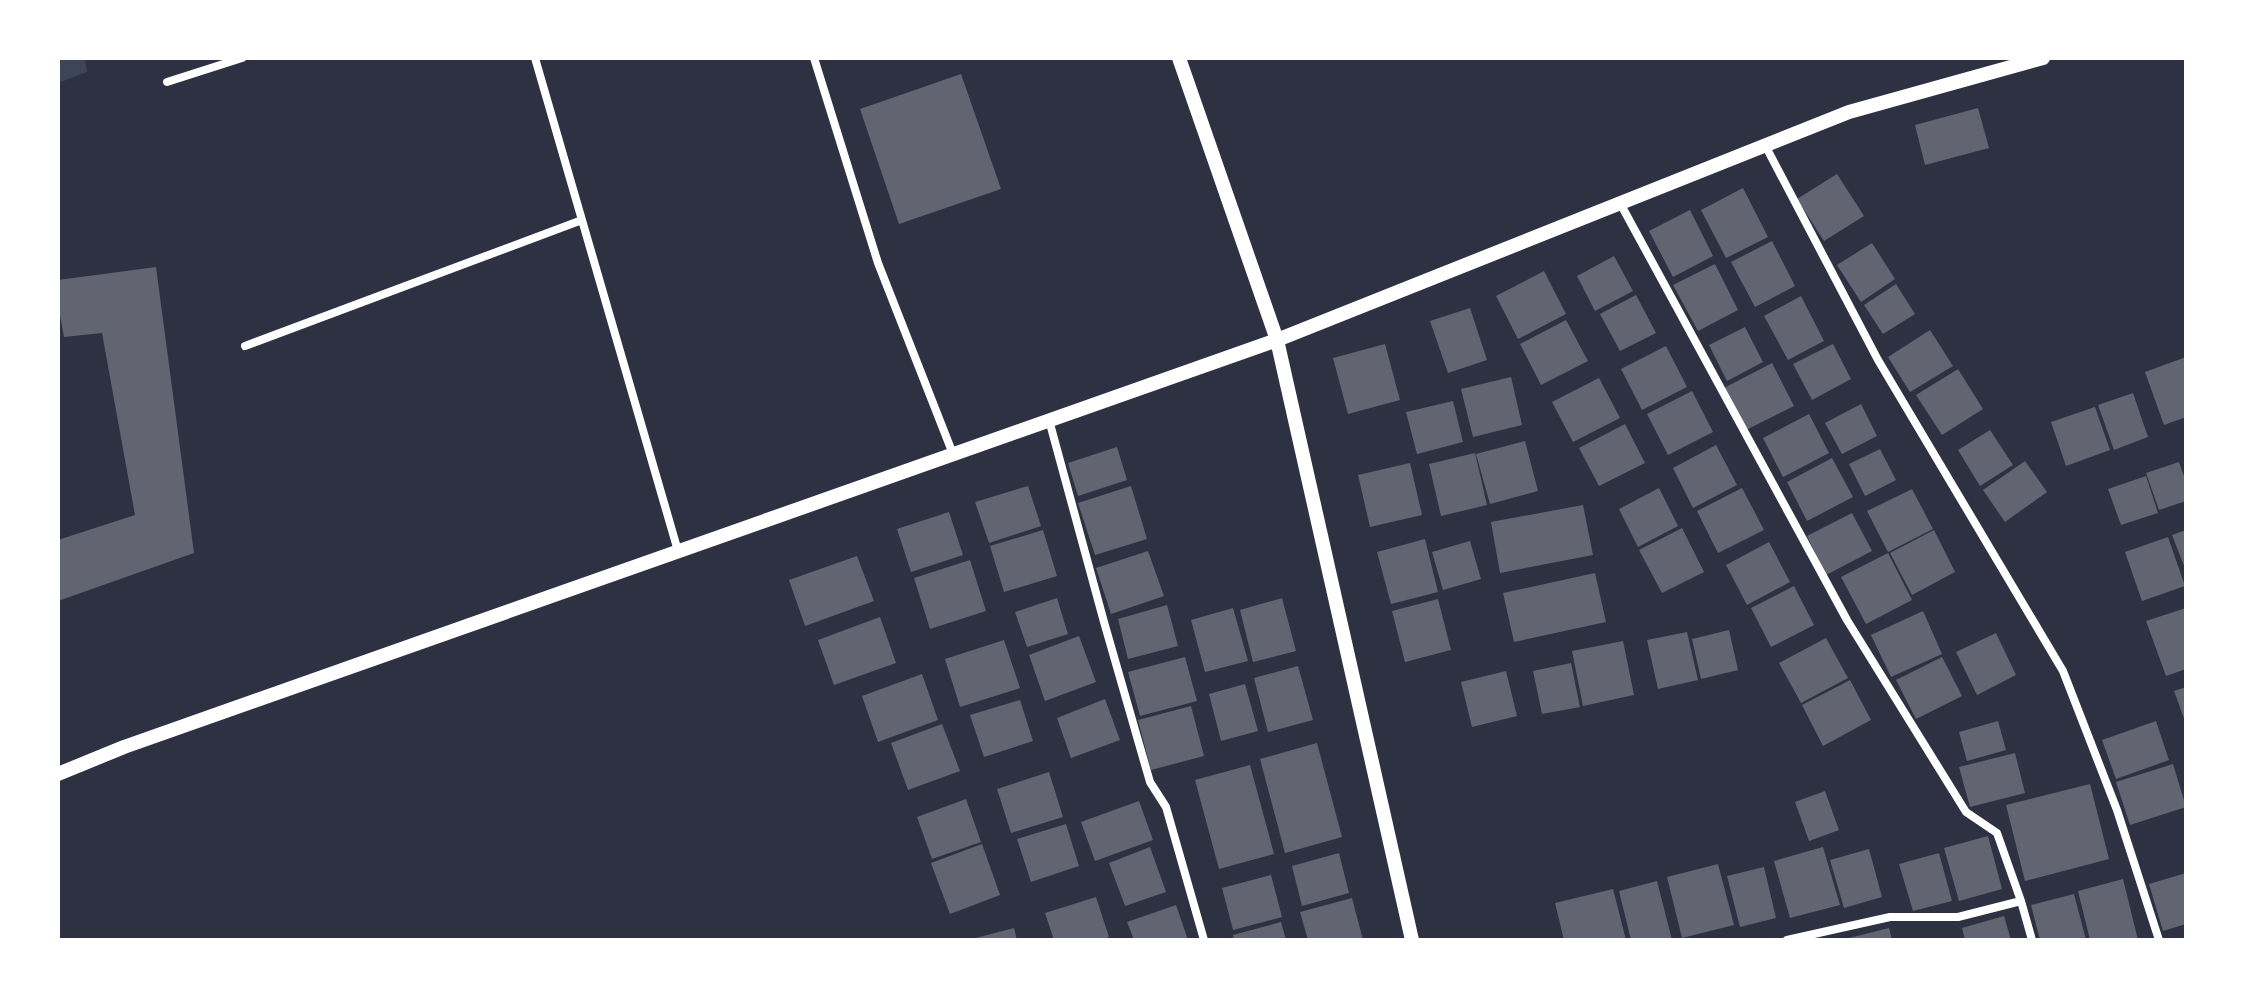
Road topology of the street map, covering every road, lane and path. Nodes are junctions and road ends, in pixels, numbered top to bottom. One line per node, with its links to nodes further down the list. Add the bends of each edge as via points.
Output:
1 (242, 58): 6 (street)
2 (535, 58): 9 (street)
3 (814, 58): 13 (street, via 878,263)
4 (1179, 58): 10 (street)
5 (2043, 58): 7 (street, via 1849,112)
6 (167, 82)
7 (1765, 145): 8 (street); 21 (street, via 1878,360 2063,671 2117,810)
8 (1620, 203): 10 (street); 16 (street, via 1847,620 1966,812 1997,833)
9 (582, 220): 11 (street); 14 (street)
10 (1277, 340): 12 (street); 18 (street)
11 (245, 346)
12 (1049, 420): 13 (street); 17 (street, via 1150,782 1166,807)
13 (953, 454): 14 (street)
14 (678, 551): 15 (street)
15 (58, 774)
16 (2021, 901): 19 (street, via 1958,917 1890,917); 20 (street)
17 (1204, 940)
18 (1412, 940)
19 (1787, 940)
20 (2032, 940)
21 (2159, 940)

